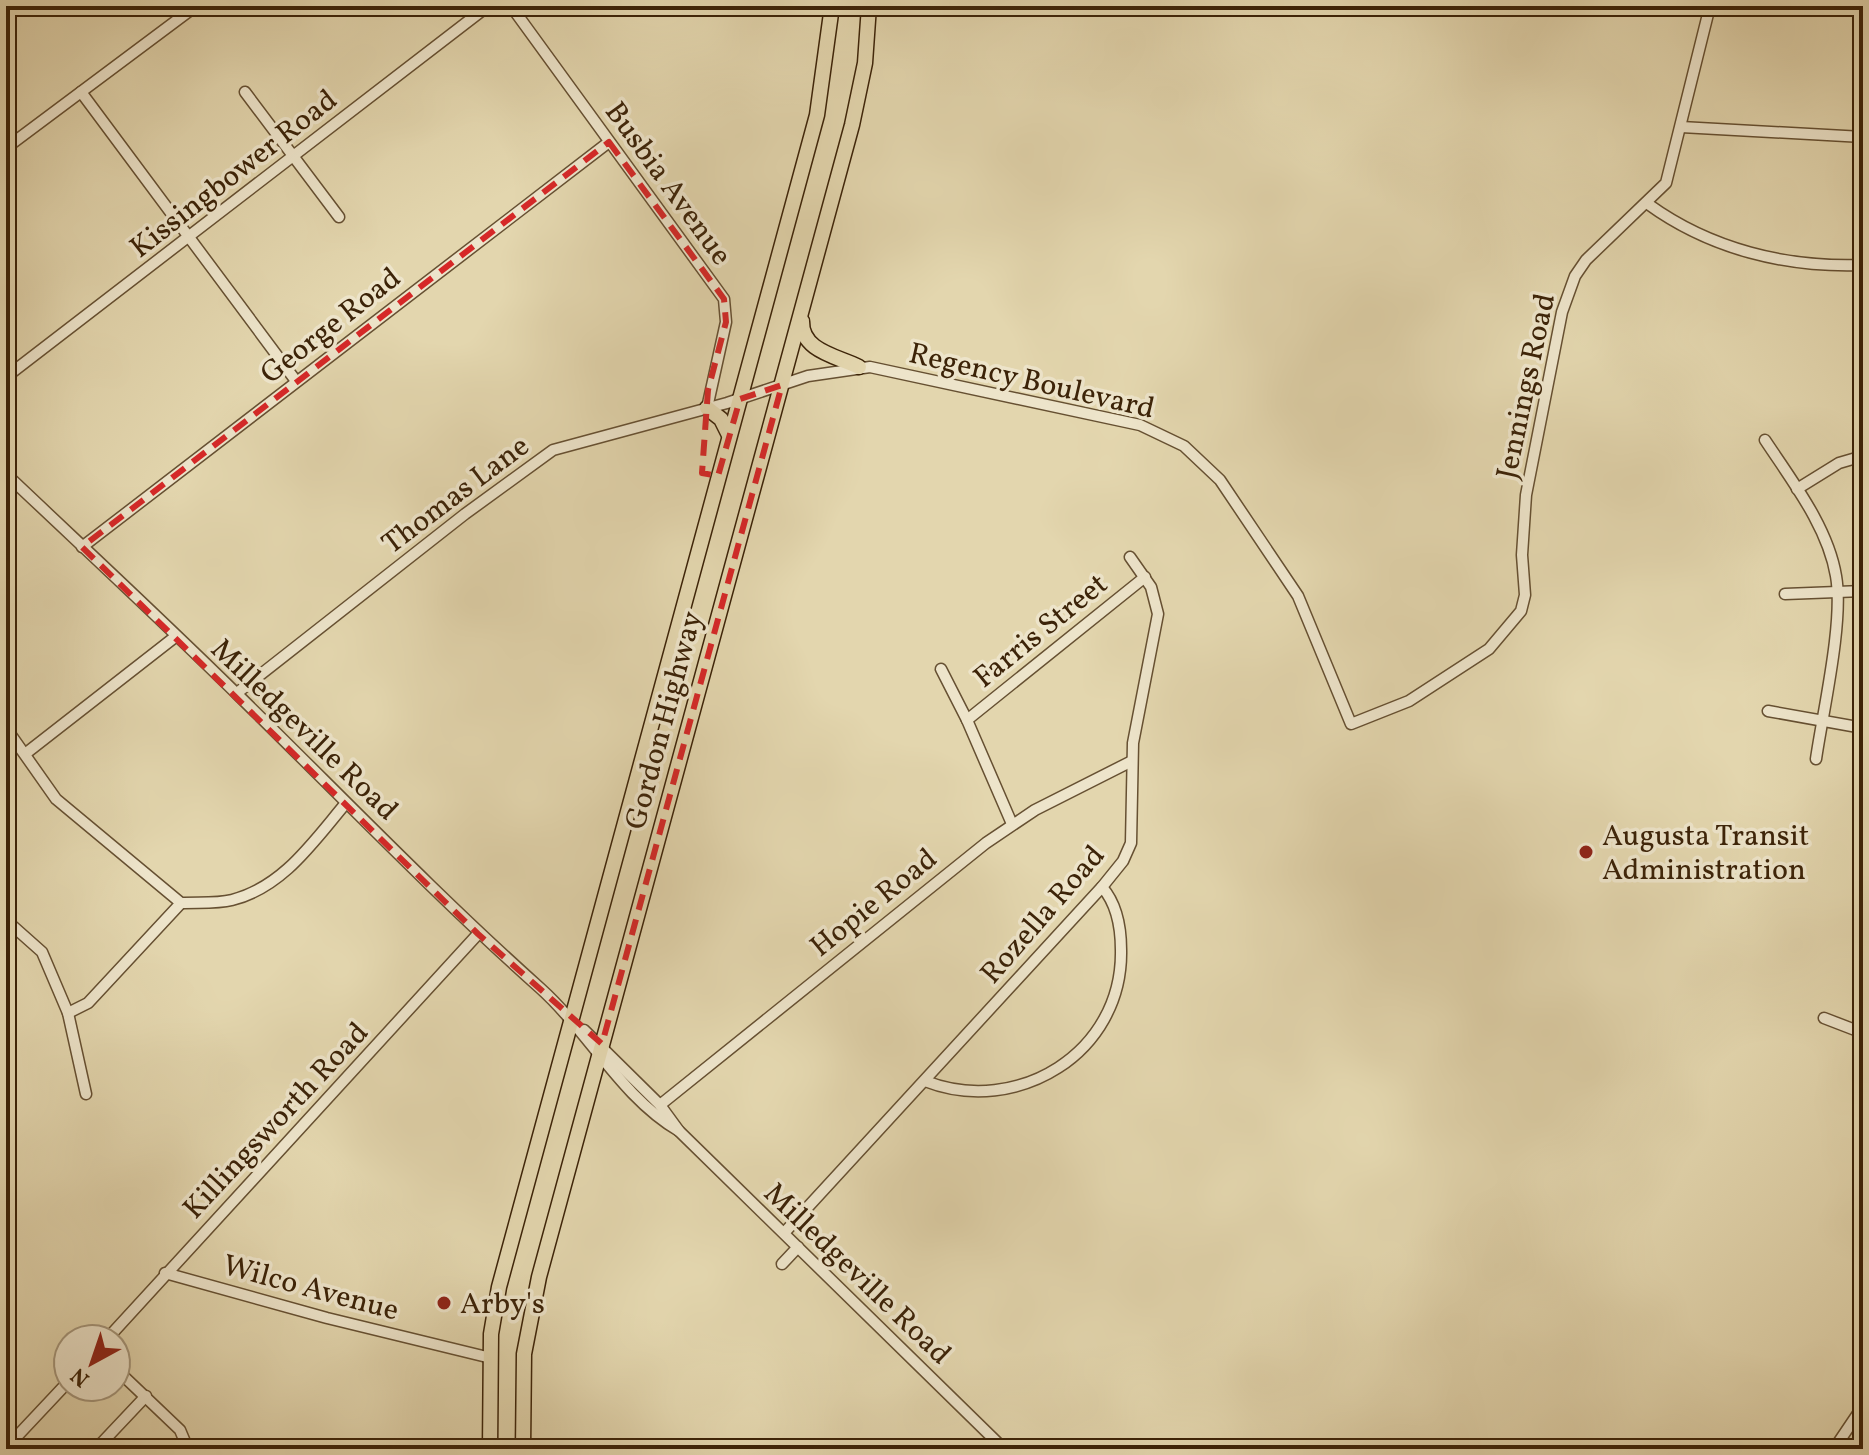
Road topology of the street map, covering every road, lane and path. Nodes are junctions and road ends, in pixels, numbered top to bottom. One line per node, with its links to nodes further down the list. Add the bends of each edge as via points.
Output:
1 (196, 6): 7 (street)
2 (488, 6): 13 (street, Kissingbower Road)
3 (511, 6): 11 (street, Busbia Avenue)
4 (832, 6): 23 (highway, Gordon Highway, via 817,115)
5 (869, 6): 18 (highway, Gordon Highway, via 859,94)
6 (1710, 6): 9 (street, Jennings Road)
7 (81, 92): 12 (street); 16 (street)
8 (245, 92): 13 (street)
9 (1681, 127): 10 (street); 14 (street, Jennings Road, via 1666,183)
10 (1863, 137)
11 (609, 142): 21 (street, George Road); 24 (street, Busbia Avenue, via 724,299 726,322)
12 (6, 148)
13 (294, 156): 15 (street); 16 (street, Kissingbower Road)
14 (1648, 204): 17 (street, via 1692,231 1736,248 1796,262); 42 (street, Jennings Road, via 1586,260 1562,312 1526,495 1521,611 1489,649 1409,701)
15 (339, 217)
16 (188, 237): 20 (street, Kissingbower Road); 21 (street)
17 (1863, 265)
18 (803, 309): 19 (highway, via 802,330 810,343); 22 (highway, Gordon Highway)
19 (859, 367): 22 (street, Regency Boulevard); 42 (street, Regency Boulevard, via 1140,425 1184,446 1220,480 1298,596)
20 (6, 377)
21 (296, 381): 30 (street, George Road)
22 (782, 385): 23 (street, Thomas Lane); 58 (highway, Gordon Highway)
23 (740, 399): 24 (street, Thomas Lane); 25 (highway, Gordon Highway)
24 (707, 408): 25 (highway); 38 (street, Thomas Lane, via 553,450)
25 (729, 435): 56 (highway, Gordon Highway)
26 (1765, 440): 29 (street)
27 (1863, 456): 29 (street, via 1839,463)
28 (6, 474): 30 (street, Milledgeville Road)
29 (1797, 489): 34 (street, via 1828,548)
30 (82, 547): 36 (street, Milledgeville Road)
31 (1130, 557): 32 (street, Rozella Road)
32 (1145, 577): 40 (street, Farris Street); 47 (street, Rozella Road, via 1158,614)
33 (1863, 591): 34 (street)
34 (1838, 592): 35 (street); 41 (street)
35 (1785, 594)
36 (175, 637): 38 (street, Milledgeville Road); 45 (street)
37 (941, 669): 40 (street, Farris Street)
38 (237, 693): 48 (street, Milledgeville Road)
39 (1768, 711): 41 (street)
40 (967, 720): 49 (street, Farris Street)
41 (1821, 721): 44 (street); 46 (street)
42 (1351, 724)
43 (6, 728): 45 (street)
44 (1863, 728)
45 (25, 754): 51 (street, via 56,799)
46 (1816, 759)
47 (1132, 761): 49 (street, Hopie Road); 50 (street, Rozella Road, via 1131,843)
48 (346, 803): 51 (street, via 293,865 262,890 229,901); 53 (street, Milledgeville Road)
49 (1012, 824): 61 (street, Hopie Road)
50 (1102, 887): 59 (street, Rozella Road); 59 (street, via 1121,930 1119,982 1105,1016 1078,1055 1048,1076 1002,1091 962,1091)
51 (181, 903): 54 (street, via 88,1003)
52 (6, 920): 54 (street, via 42,952)
53 (478, 934): 56 (street, Milledgeville Road); 66 (street, Killingsworth Road)
54 (68, 1013): 60 (street)
55 (1824, 1018): 57 (street)
56 (570, 1019): 58 (street, Milledgeville Road); 68 (highway, Gordon Highway, via 499,1287)
57 (1863, 1033)
58 (600, 1050): 61 (street, Milledgeville Road); 62 (street, Milledgeville Road, via 663,1122); 78 (highway, Gordon Highway, via 532,1307 522,1388)
59 (925, 1081): 63 (street, Rozella Road)
60 (86, 1094)
61 (660, 1105): 62 (street, Milledgeville Road)
62 (679, 1131): 63 (street, Milledgeville Road)
63 (784, 1233): 64 (street, Milledgeville Road)
64 (798, 1247): 65 (street); 79 (street, Milledgeville Road)
65 (782, 1264)
66 (165, 1273): 67 (street, Killingsworth Road); 68 (street, Wilco Avenue)
67 (121, 1323)
68 (491, 1358): 77 (highway, Gordon Highway)
69 (132, 1383): 71 (street)
70 (6, 1386): 74 (street)
71 (146, 1396): 75 (street); 76 (street, via 180,1430)
72 (52, 1398): 74 (street)
73 (1863, 1406): 80 (street)
74 (8, 1443)
75 (96, 1449)
76 (188, 1449)
77 (490, 1449)
78 (523, 1449)
79 (1004, 1449)
80 (1834, 1449)

